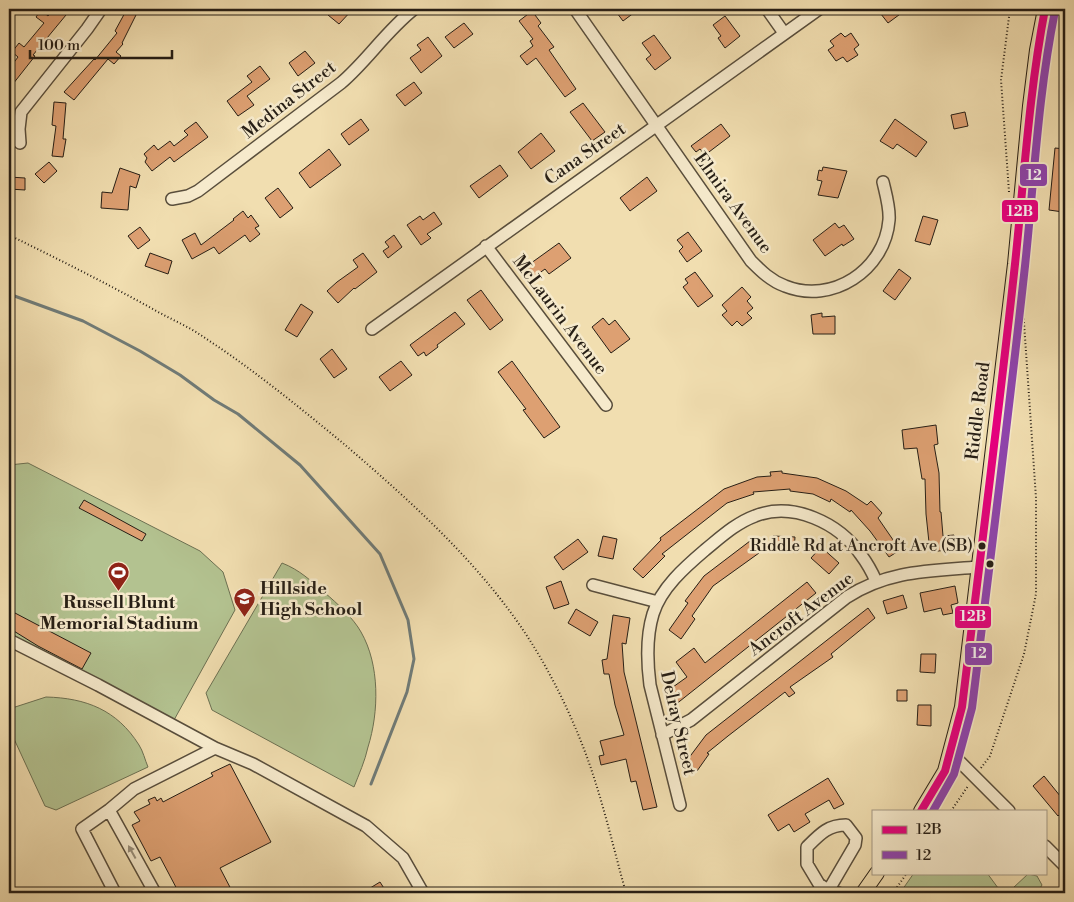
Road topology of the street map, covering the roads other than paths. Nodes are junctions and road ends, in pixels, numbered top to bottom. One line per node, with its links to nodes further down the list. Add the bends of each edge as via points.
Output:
1 (100, 9): 9 (street, via 21,112)
2 (414, 9): 11 (street, Medina Street, via 334,88 198,191)
3 (575, 9): 8 (street, Elmira Avenue)
4 (767, 9): 7 (street)
5 (819, 9): 7 (street, Cana Street)
6 (1046, 9): 15 (main road, Riddle Road, via 1030,106 1015,264)
7 (784, 33): 8 (street, Cana Street)
8 (656, 125): 10 (street, Elmira Avenue, via 752,261 768,276 796,289 820,291 839,286 857,277 871,263 881,248 888,227); 12 (street, Cana Street)
9 (20, 143)
10 (883, 182)
11 (172, 199)
12 (486, 246): 13 (street, Cana Street); 14 (street, McLaurin Avenue)
13 (372, 329)
14 (606, 404)
15 (978, 566): 16 (street, Ancroft Avenue, via 917,572); 22 (main road, Riddle Road, via 962,707)
16 (876, 581): 18 (street, Delray Street, via 857,550 832,528 806,514 767,512 742,522 698,556); 20 (street, Ancroft Avenue, via 847,597 691,720)
17 (593, 585): 18 (street)
18 (658, 602): 20 (street, Delray Street, via 650,628 647,666)
19 (9, 640): 21 (street)
20 (662, 735): 23 (street, Delray Street)
21 (215, 748): 24 (street, via 134,789); 32 (street, via 253,764 366,826 403,858)
22 (951, 753): 25 (main road, Riddle Road, via 945,772); 26 (street)
23 (680, 805)
24 (109, 810): 30 (street, via 82,829); 31 (street, one-way to 24)
25 (922, 810)
26 (1008, 810)
27 (1046, 847): 28 (street)
28 (1064, 863)
29 (876, 874): 34 (main road)
30 (115, 893)
31 (155, 893)
32 (423, 893)
33 (833, 893): 33 (street, via 831,886 855,845 856,838 846,825 835,825 807,846 807,864 819,884)
34 (863, 893)

